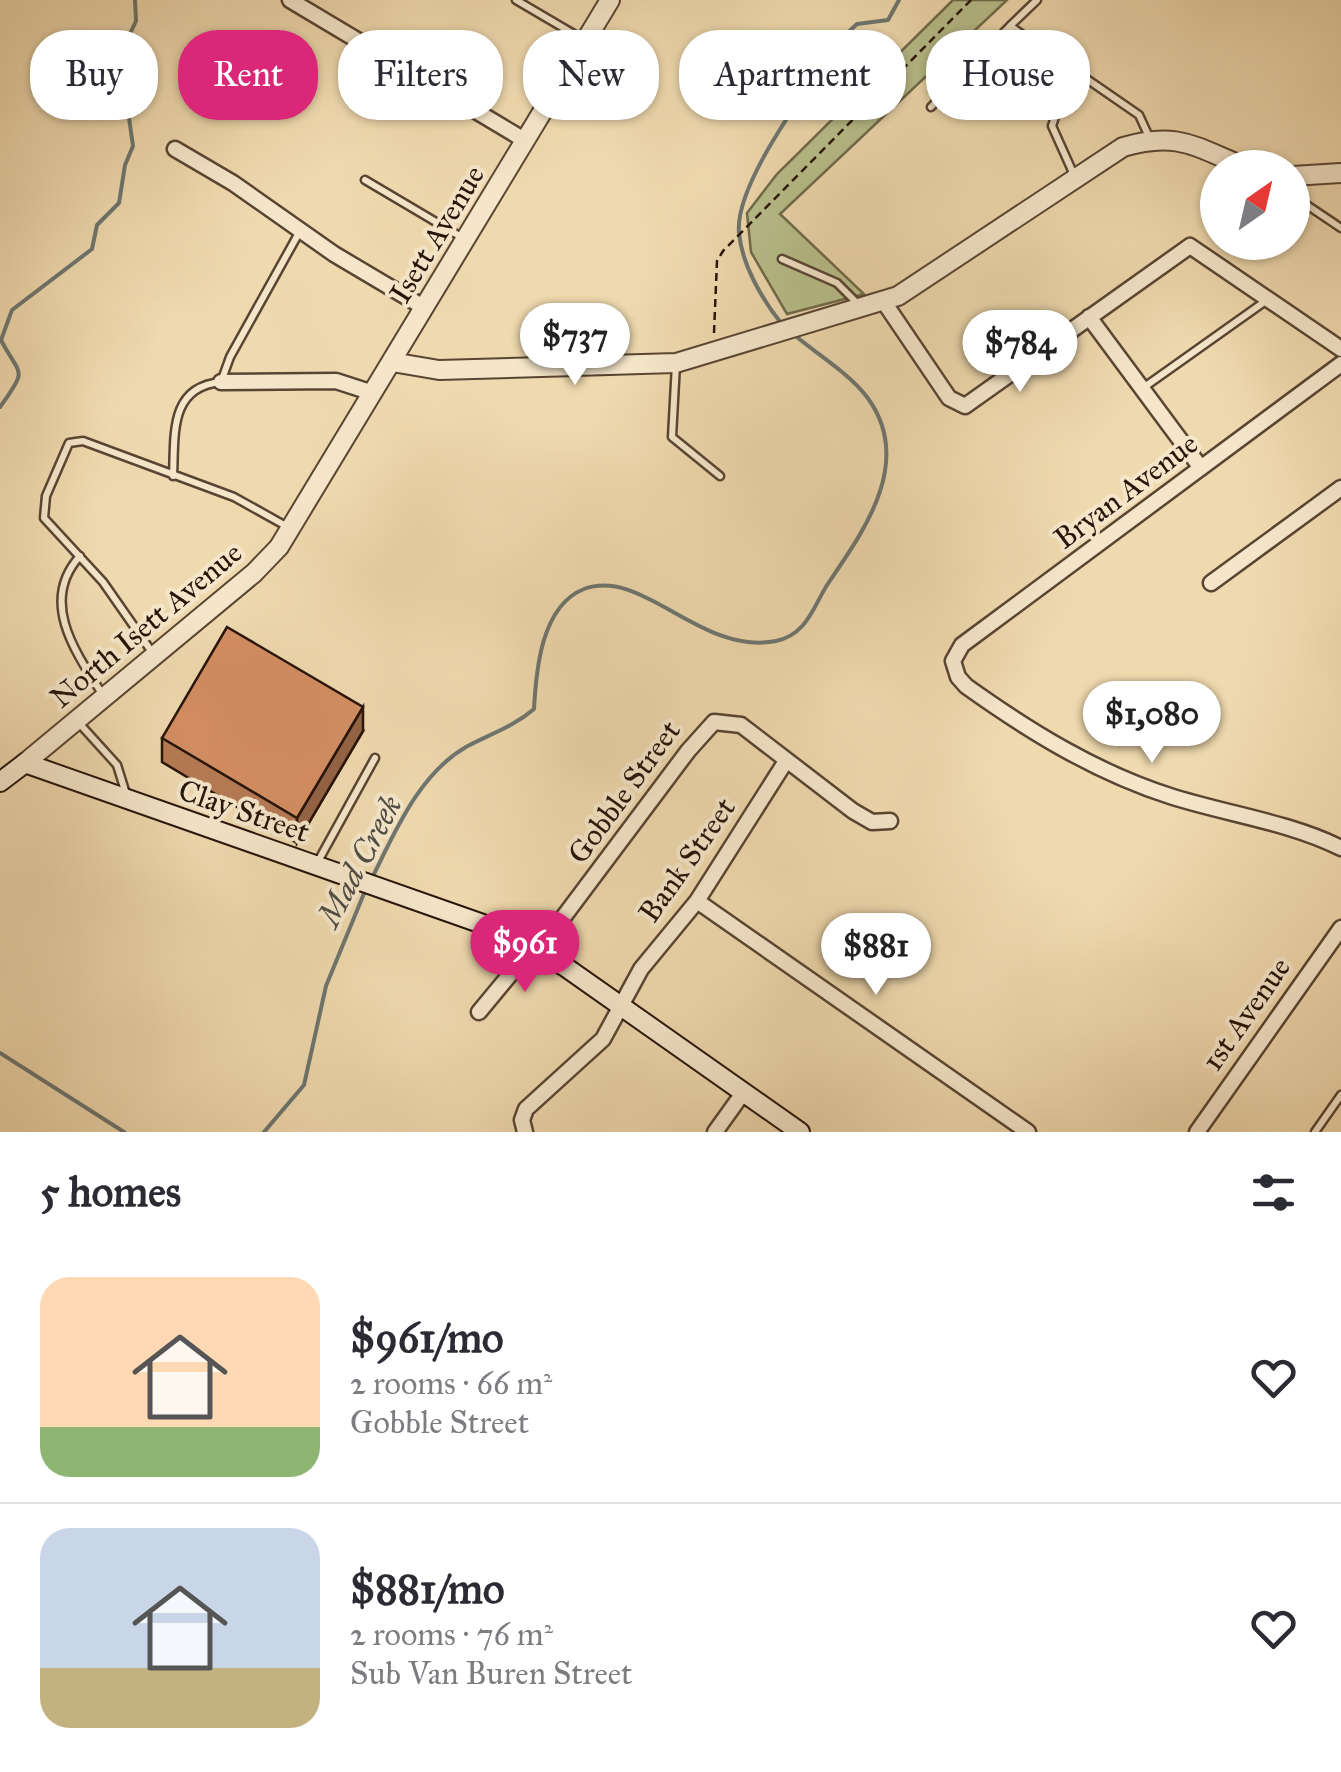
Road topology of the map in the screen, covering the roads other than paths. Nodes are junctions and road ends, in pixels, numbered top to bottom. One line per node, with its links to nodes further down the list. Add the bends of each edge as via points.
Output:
1 (290, 0): 14 (street)
2 (516, 0): 6 (lane)
3 (610, 0): 7 (street, Isett Avenue)
4 (1037, 0): 5 (lane)
5 (1010, 26): 8 (lane); 9 (lane)
6 (566, 30)
7 (592, 30)
8 (1006, 30)
9 (1016, 30)
10 (1090, 81): 13 (lane, via 1139,115)
11 (538, 120): 14 (street, Isett Avenue)
12 (1054, 120): 19 (lane)
13 (1150, 140): 16 (street, via 1186,141); 19 (street, via 1123,146)
14 (526, 141): 24 (street, Isett Avenue)
15 (175, 150): 23 (street)
16 (1207, 150)
17 (1341, 172): 18 (street)
18 (1310, 175)
19 (1076, 177): 27 (street, via 921,284)
20 (366, 180): 24 (lane)
21 (1310, 207): 22 (lane)
22 (1341, 228)
23 (300, 231): 28 (street); 35 (lane)
24 (466, 240): 28 (street, Isett Avenue)
25 (782, 259): 29 (lane, via 836,283)
26 (1269, 298): 30 (street, via 1190,246); 31 (street); 36 (lane)
27 (884, 302): 29 (street); 30 (street, via 950,398 965,406)
28 (425, 308): 32 (street, Isett Avenue)
29 (862, 309): 33 (street)
30 (1089, 317): 36 (street)
31 (1341, 349)
32 (392, 362): 33 (street, via 439,370); 37 (street, Isett Avenue)
33 (676, 363): 40 (lane, via 672,436)
34 (1341, 364): 38 (street, Bryan Avenue)
35 (221, 382): 37 (street, via 336,381); 39 (lane, via 183,398)
36 (1142, 389): 38 (street)
37 (373, 393): 42 (street, North Isett Avenue)
38 (1201, 468): 54 (street, Bryan Avenue, via 962,645 954,667 966,686 1013,719 1103,770)
39 (173, 476): 42 (lane, via 234,497); 43 (lane, via 83,441 69,443 46,496 44,518)
40 (720, 476)
41 (1341, 488): 44 (street)
42 (292, 529): 45 (street, North Isett Avenue, via 254,573)
43 (80, 556): 45 (lane); 46 (lane, via 66,574 58,606)
44 (1211, 583)
45 (154, 655): 46 (street, North Isett Avenue)
46 (104, 696): 47 (street, North Isett Avenue)
47 (75, 719): 50 (street, North Isett Avenue); 52 (lane, via 117,765)
48 (375, 758): 55 (lane)
49 (786, 760): 53 (street, via 864,818); 56 (street, Bank Street); 58 (street, Gobble Street, via 741,725 722,720 707,726)
50 (24, 764): 51 (street, North Isett Avenue); 52 (street, Clay Street)
51 (0, 782)
52 (128, 800): 55 (street, Clay Street)
53 (890, 821)
54 (1341, 848)
55 (315, 866): 58 (street, Clay Street, via 494,928)
56 (697, 901): 59 (street, Bank Street); 66 (street)
57 (1341, 928): 67 (street, 1st Avenue)
58 (536, 950): 59 (street, Clay Street); 60 (street, Gobble Street)
59 (620, 1005): 61 (street, Clay Street); 63 (street, Bank Street, via 603,1039 526,1108)
60 (479, 1012)
61 (743, 1093): 64 (street); 65 (street, Clay Street)
62 (1341, 1095): 68 (lane)
63 (524, 1129)
64 (715, 1132)
65 (800, 1132)
66 (1028, 1132)
67 (1197, 1132)
68 (1314, 1132)

